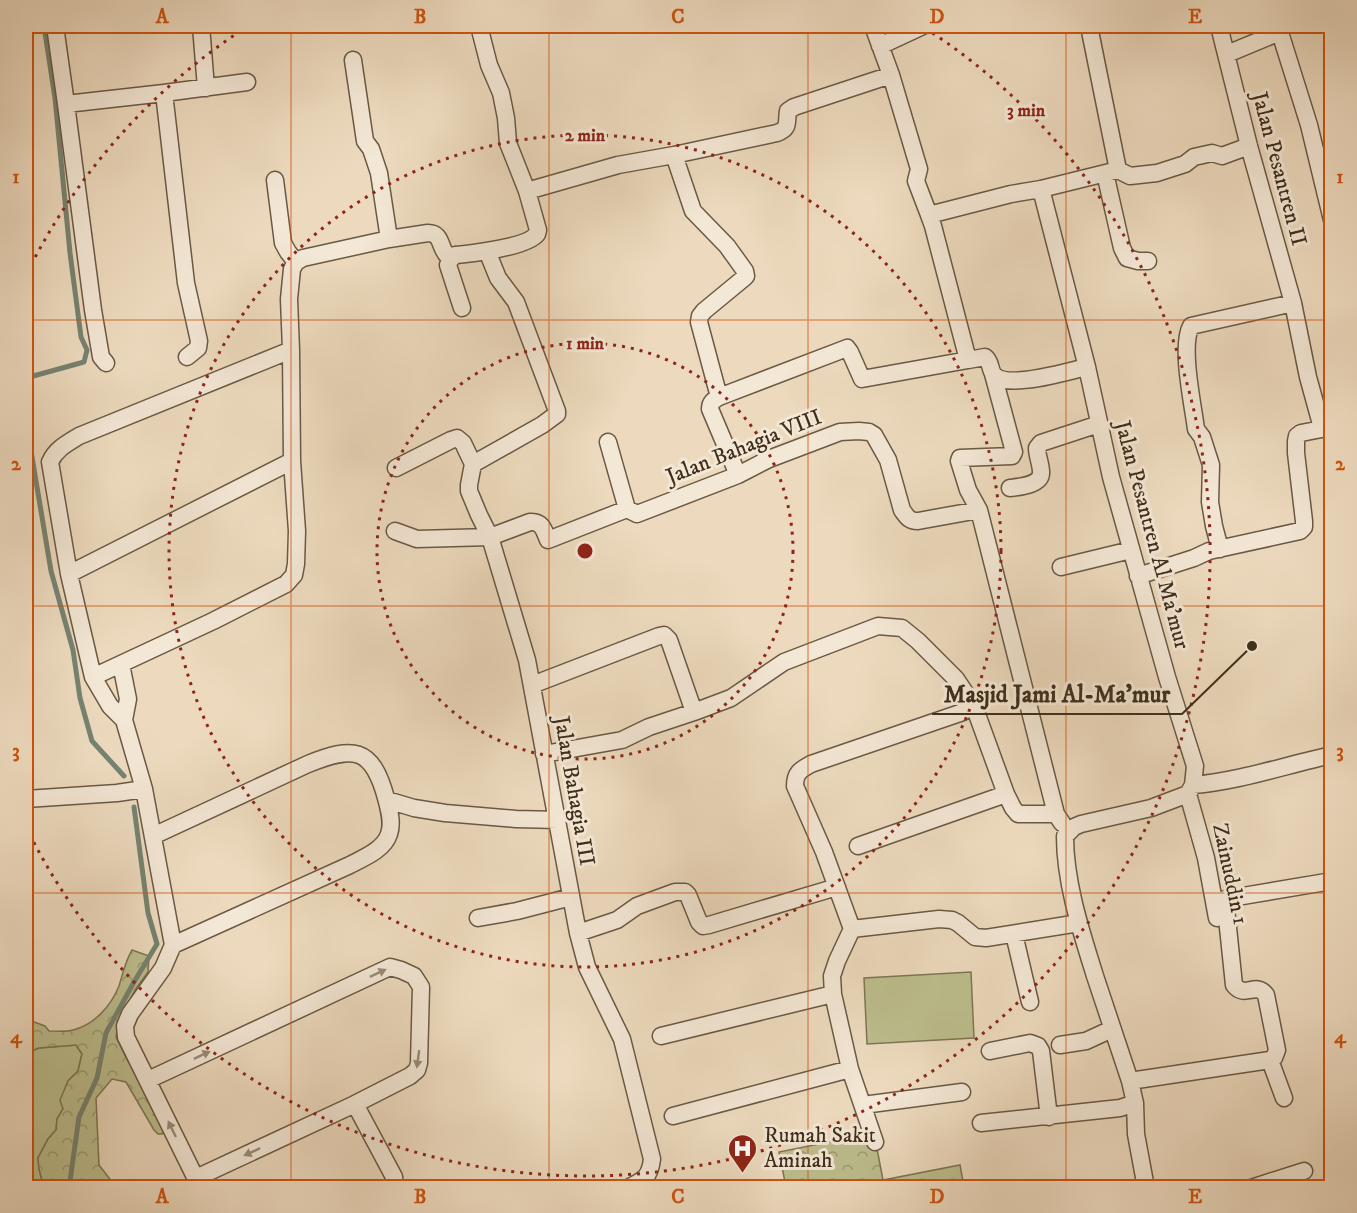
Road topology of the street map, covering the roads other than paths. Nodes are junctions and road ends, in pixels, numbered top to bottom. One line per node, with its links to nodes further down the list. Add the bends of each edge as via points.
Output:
1 (55, 26): 16 (street)
2 (201, 26): 14 (street)
3 (478, 26): 22 (street, via 501,93 508,143)
4 (873, 26): 9 (street)
5 (923, 26): 9 (street)
6 (1089, 26): 19 (street)
7 (1220, 26): 10 (street, Jalan Pesantren II)
8 (1279, 29): 10 (street); 23 (street, via 1309,125)
9 (880, 46): 12 (street)
10 (1227, 54): 17 (street, Jalan Pesantren II)
11 (353, 60): 25 (street, via 365,141 379,173)
12 (891, 75): 18 (street, via 794,107 788,111 788,124 777,133); 24 (street, via 919,169 916,181)
13 (247, 82): 14 (street)
14 (206, 88): 15 (street)
15 (164, 93): 16 (street); 33 (street, via 186,283 199,341 198,348)
16 (66, 104): 35 (street, via 93,310 101,357)
17 (1249, 146): 19 (street, via 1222,156 1212,153 1194,157 1157,173 1130,176); 30 (street, Jalan Pesantren II)
18 (674, 155): 22 (street, via 618,165); 38 (street, via 693,211 727,246 746,276 700,316)
19 (1111, 172): 21 (street); 28 (street, via 1122,248 1127,258)
20 (275, 180): 29 (street, via 283,243)
21 (1041, 189): 24 (street, via 1011,194); 36 (street, Jalan Pesantren Al Ma'mur)
22 (527, 191): 26 (street, via 537,234 531,240)
23 (1332, 219)
24 (931, 221): 34 (street)
25 (389, 239): 27 (street, via 434,233 443,252); 29 (street)
26 (488, 251): 27 (street); 43 (street, via 498,278 516,302 557,411 542,425)
27 (455, 255): 31 (street, via 448,266)
28 (1148, 261)
29 (296, 262): 32 (street, via 289,299)
30 (1293, 303): 40 (street, Jalan Pesantren II, via 1308,377); 51 (street, via 1191,326 1187,333 1196,429 1211,465 1210,502)
31 (462, 308)
32 (291, 350): 42 (street); 54 (street, via 79,436 59,448 50,462)
33 (187, 357)
34 (968, 360): 37 (street, via 985,357); 38 (street, via 862,379 847,348)
35 (106, 363)
36 (1087, 367): 37 (street, via 1026,381 1001,379); 39 (street, Jalan Pesantren Al Ma'mur)
37 (993, 374): 48 (street, via 1014,452 1012,456 960,458 968,490)
38 (719, 397): 45 (street, via 710,409)
39 (1099, 424): 46 (street, via 1041,443 1037,448 1040,478); 52 (street, Jalan Pesantren Al Ma'mur)
40 (1327, 427): 51 (street, via 1297,436 1304,527)
41 (608, 441): 47 (street)
42 (292, 461): 54 (street); 56 (street, via 297,531 294,575 275,590)
43 (473, 464): 44 (street, via 457,438); 50 (street, Jalan Bahagia III, via 469,491)
44 (396, 468)
45 (738, 475): 47 (street, Jalan Bahagia VIII, via 637,514); 48 (street, Jalan Bahagia VIII, via 840,432 869,432 888,459 902,510 912,521)
46 (1010, 488)
47 (627, 509): 50 (street, Jalan Bahagia VIII, via 548,540 542,526 535,522)
48 (979, 510): 69 (street)
49 (395, 531): 50 (street, via 417,538)
50 (490, 537): 58 (street, Jalan Bahagia III)
51 (1220, 549): 55 (street)
52 (1131, 550): 53 (street); 55 (street, Jalan Pesantren Al Ma'mur)
53 (1061, 567)
54 (69, 574): 57 (street)
55 (1138, 576): 65 (street, Jalan Pesantren Al Ma'mur, via 1195,766)
56 (122, 664): 57 (street); 61 (street, via 128,699)
57 (93, 677): 61 (street, via 110,706)
58 (532, 685): 59 (street, via 664,635); 62 (street, Jalan Bahagia III)
59 (694, 712): 62 (street, via 622,740); 66 (street, via 731,698 784,662 878,626 902,628 956,679 974,706)
60 (963, 712): 75 (street, via 800,770 795,786)
61 (124, 720): 64 (street)
62 (544, 754): 70 (street, Jalan Bahagia III)
63 (1332, 755): 65 (street)
64 (144, 789): 67 (street); 72 (street)
65 (1191, 790): 71 (street, via 1151,808 1081,824); 83 (street, Zainuddin 1, via 1222,951)
66 (1006, 794): 69 (street, via 1018,814); 73 (street)
67 (26, 799)
68 (387, 800): 70 (street, via 445,813); 72 (street, via 381,778 371,764 360,754 344,752 308,764); 82 (street, via 389,834 370,854)
69 (1056, 814): 71 (street)
70 (558, 820): 76 (street, Jalan Bahagia III)
71 (1069, 831): 78 (street, via 1065,851)
72 (153, 836): 82 (street)
73 (858, 846)
74 (1332, 881): 83 (street, Zainuddin 1, via 1225,899)
75 (837, 887): 79 (street); 80 (street, via 703,926 688,895 675,892 637,906 617,920)
76 (571, 897): 77 (street); 80 (street, Jalan Bahagia III)
77 (478, 918)
78 (1079, 923): 81 (street); 86 (street)
79 (852, 929): 81 (street, via 939,919 958,923 975,938); 84 (street, via 832,976)
80 (578, 933): 106 (street, Jalan Bahagia III, via 587,967 622,1039 652,1159 646,1178)
81 (1014, 934): 85 (street)
82 (173, 945): 92 (street, via 163,968 125,1026 126,1037)
83 (1231, 960): 90 (street, Zainuddin 1, via 1238,990 1260,990 1266,995 1277,1050)
84 (833, 994): 87 (street); 91 (street)
85 (1030, 1002)
86 (1112, 1029): 88 (street, via 1086,1041); 93 (street)
87 (661, 1036)
88 (1060, 1045)
89 (990, 1051): 100 (street, via 1030,1043 1038,1046)
90 (1270, 1060): 93 (street); 95 (street)
91 (850, 1069): 98 (street); 99 (street)
92 (148, 1080): 97 (street, one-way to 97, via 390,967 401,970 414,976 422,987 417,1070); 104 (street, one-way to 92)
93 (1130, 1081): 96 (street)
94 (962, 1092): 98 (street)
95 (1284, 1098)
96 (1135, 1103): 100 (street); 107 (street)
97 (355, 1104): 104 (street, one-way to 104); 105 (street, via 394,1178)
98 (863, 1105): 102 (street)
99 (674, 1116)
100 (1049, 1117): 101 (street)
101 (981, 1124)
102 (875, 1142)
103 (1304, 1171): 108 (street)
104 (198, 1183)
105 (395, 1188)
106 (628, 1188)
107 (1146, 1188)
108 (1251, 1188)

